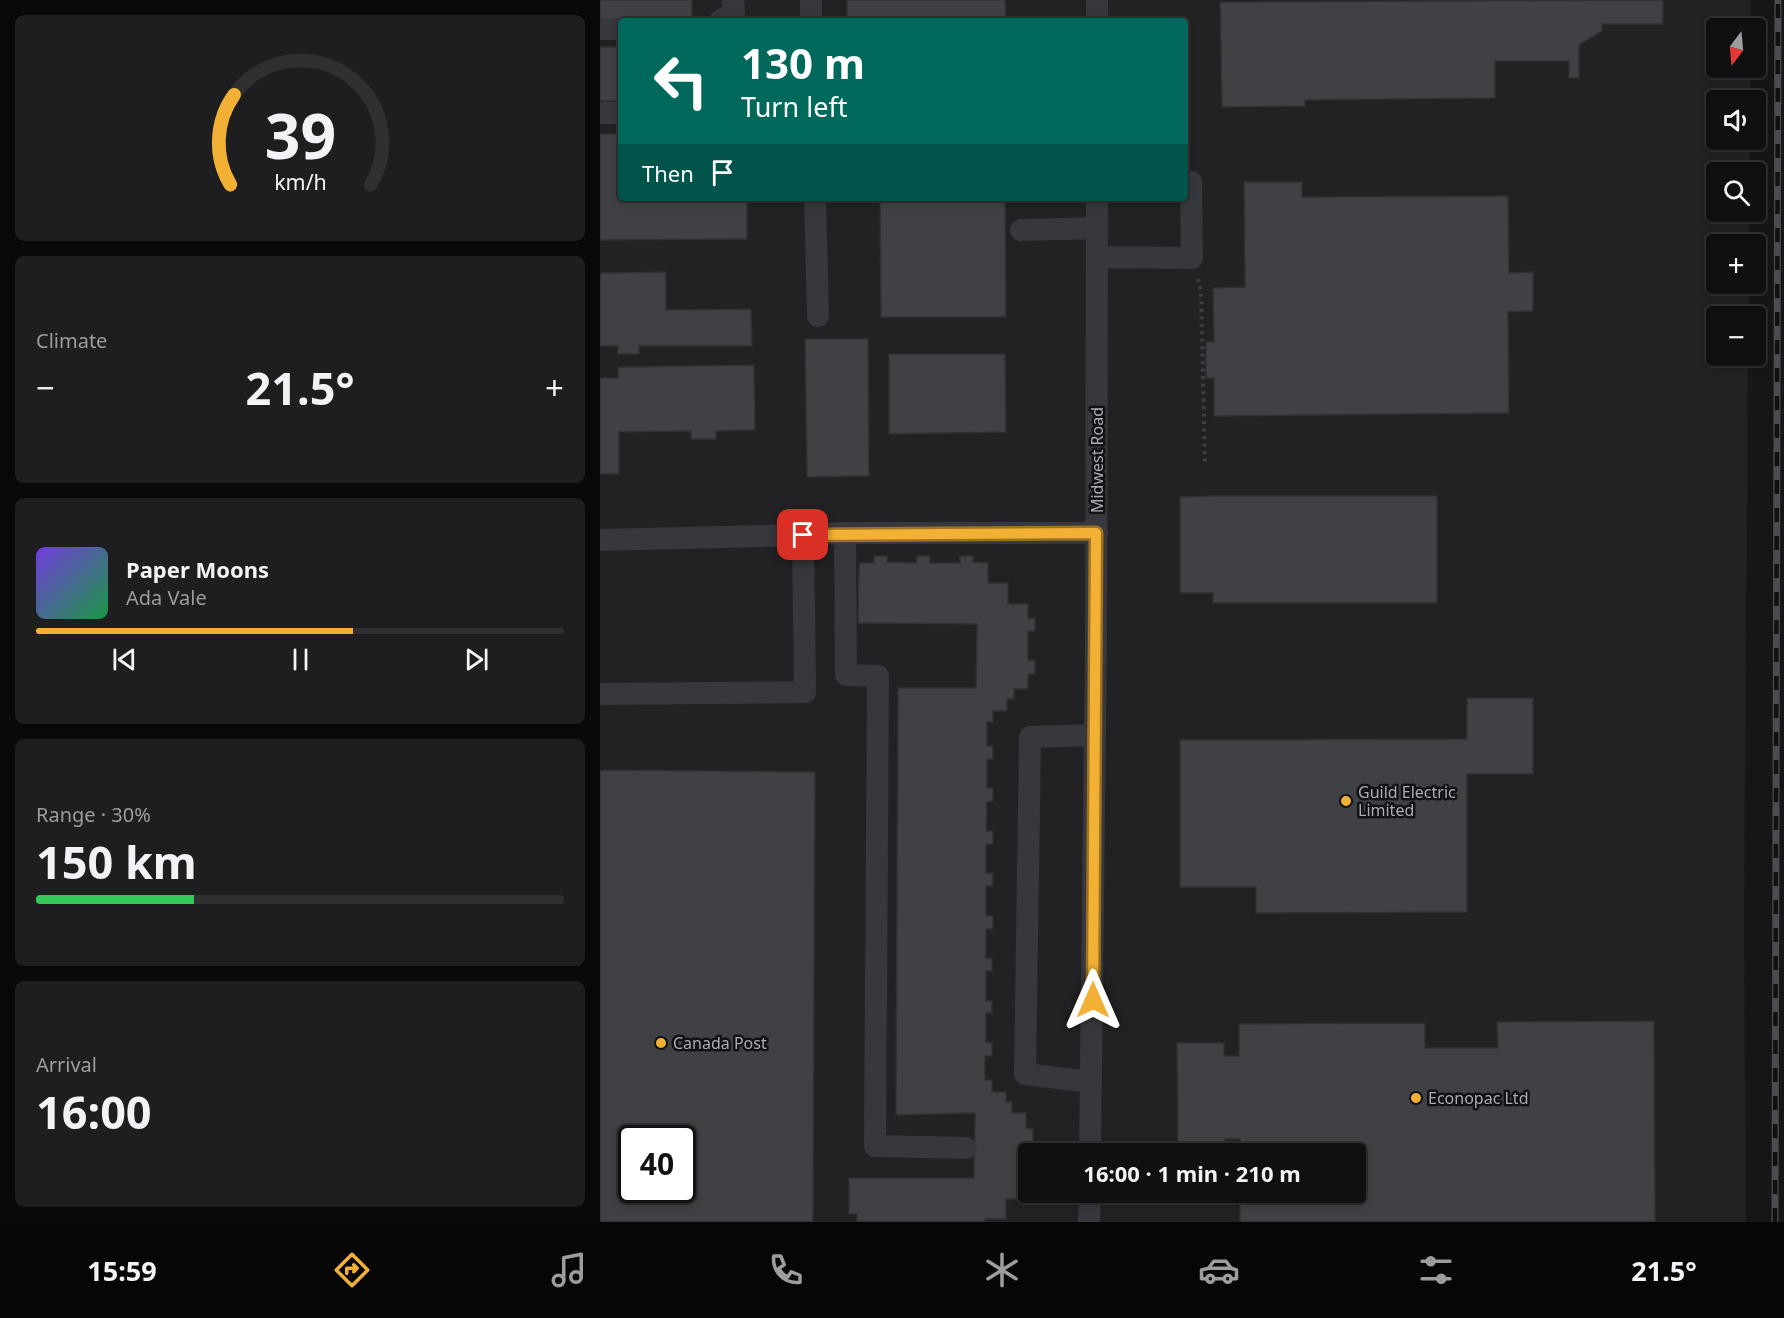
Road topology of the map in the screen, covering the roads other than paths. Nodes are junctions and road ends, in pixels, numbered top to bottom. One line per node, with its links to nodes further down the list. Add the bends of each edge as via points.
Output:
1 (734, 0): 4 (street, via 734,12)
2 (811, 0): 5 (street)
3 (1097, 0): 6 (street)
4 (725, 18)
5 (811, 18)
6 (1097, 18)
7 (600, 29): 8 (street)
8 (618, 29)
9 (600, 113): 10 (street)
10 (618, 113)
11 (1191, 182): 16 (street, via 1192,258)
12 (815, 201): 17 (street)
13 (1097, 201): 14 (street, Midwest Road)
14 (1097, 228): 15 (street); 16 (street, Midwest Road)
15 (1021, 230)
16 (1098, 257): 19 (street, Midwest Road)
17 (818, 316)
18 (845, 533): 19 (street); 20 (street); 26 (street, via 846,675 878,676 875,1146)
19 (1096, 533): 23 (street, Midwest Road)
20 (803, 535): 21 (street); 22 (street, via 805,692)
21 (600, 540)
22 (600, 694)
23 (1095, 735): 24 (street, Midwest Road); 24 (street, via 1030,737 1025,1074)
24 (1091, 1082): 25 (street, Midwest Road)
25 (1090, 1143)
26 (966, 1148)
27 (1089, 1203): 28 (street)
28 (1089, 1222)

